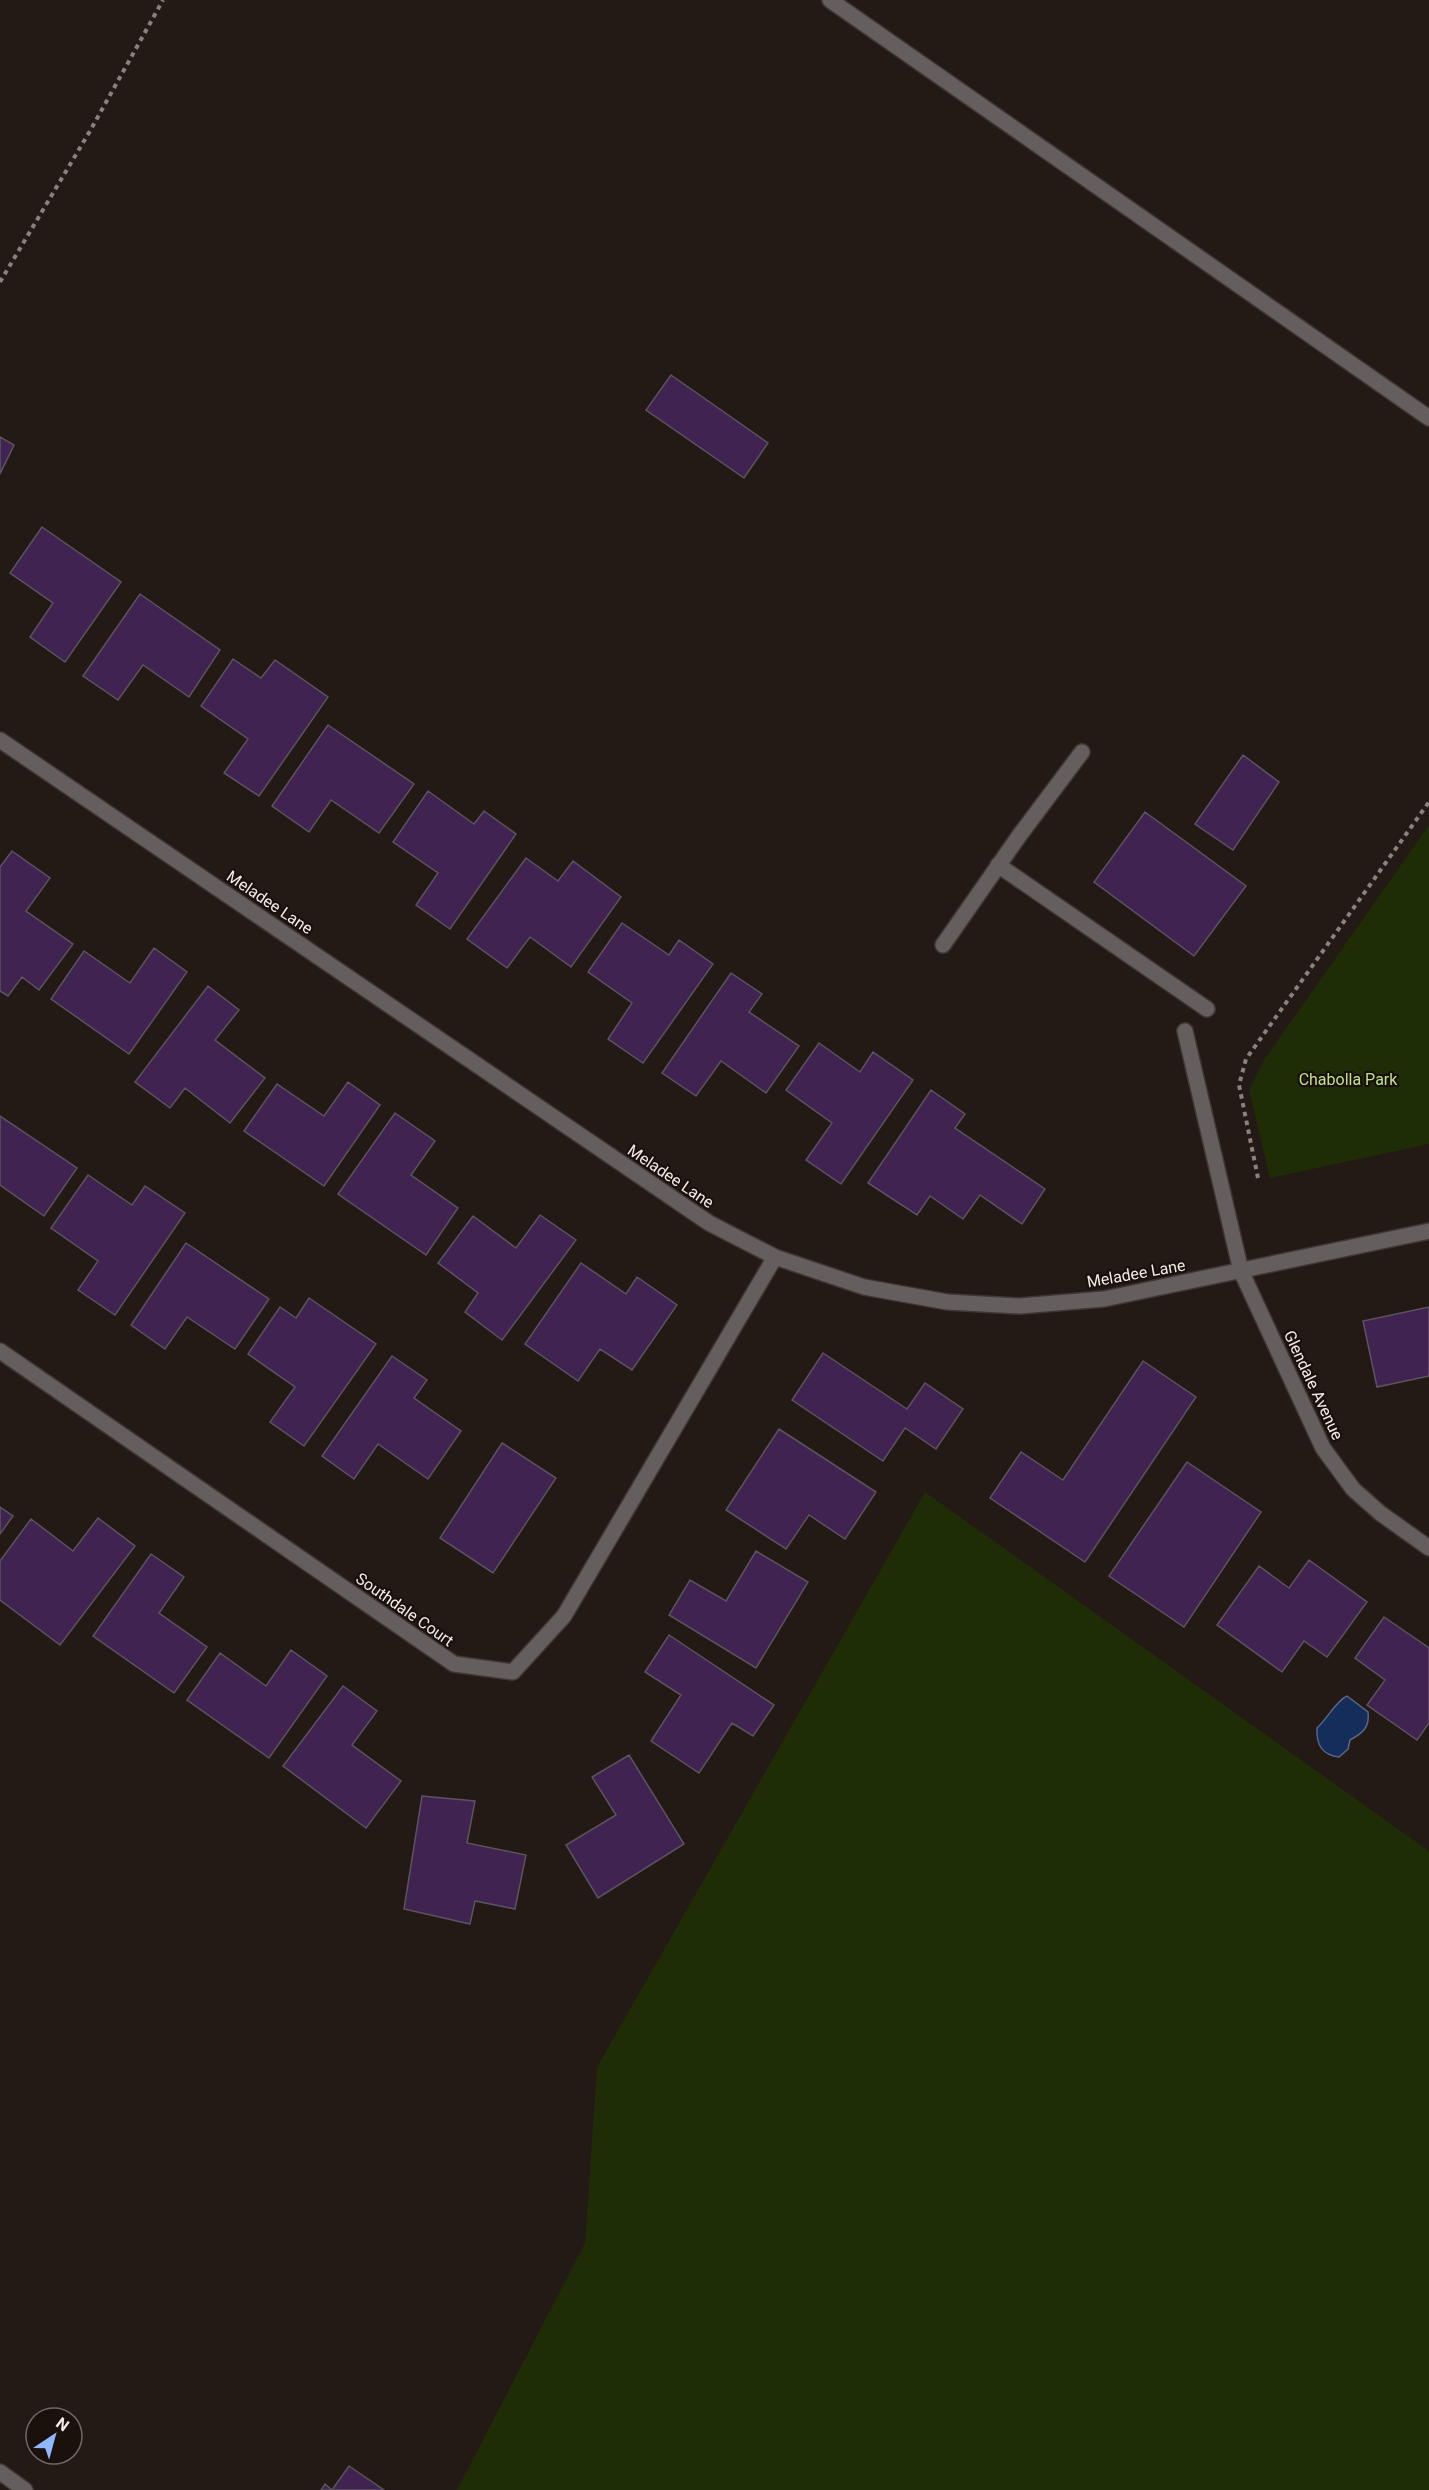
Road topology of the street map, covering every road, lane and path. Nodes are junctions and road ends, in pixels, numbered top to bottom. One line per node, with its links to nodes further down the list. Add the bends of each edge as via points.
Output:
1 (163, 0): 3 (path)
2 (830, 0): 4 (street)
3 (0, 282)
4 (1429, 418)
5 (0, 740): 14 (street, Meladee Lane, via 709,1223)
6 (1082, 752): 8 (street)
7 (1429, 802): 12 (path, via 1246,1059 1239,1085)
8 (998, 865): 9 (street); 10 (street)
9 (943, 945)
10 (1207, 1009)
11 (1185, 1031): 15 (street, Glendale Avenue)
12 (1258, 1178)
13 (1429, 1231): 15 (street, Meladee Lane)
14 (775, 1257): 15 (street, Meladee Lane, via 864,1287 947,1302 1020,1306 1104,1299); 16 (street, Southdale Court, via 564,1616 513,1672 454,1664)
15 (1241, 1270): 17 (street, Glendale Avenue, via 1323,1448 1353,1489)
16 (0, 1351)
17 (1429, 1548)
18 (0, 2472): 19 (street)
19 (26, 2490)

